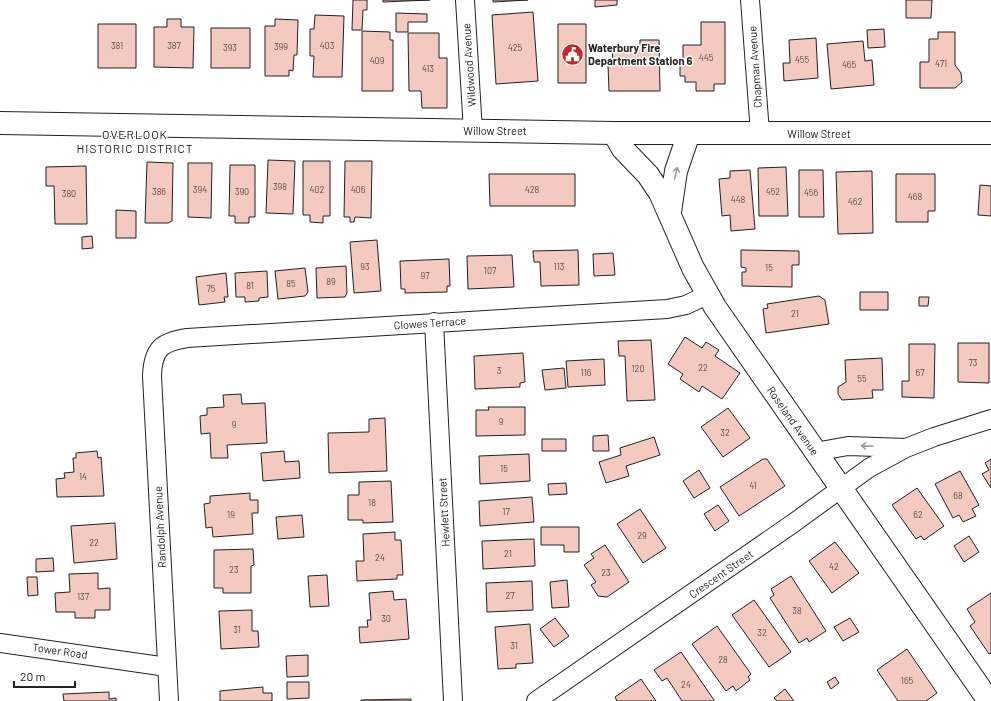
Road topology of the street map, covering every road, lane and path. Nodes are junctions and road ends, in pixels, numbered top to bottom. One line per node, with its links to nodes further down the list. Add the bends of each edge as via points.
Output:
1 (465, 0): 4 (street, Wildwood Avenue)
2 (750, 0): 7 (street, Chapman Avenue)
3 (0, 123): 4 (street, Willow Street)
4 (473, 131): 5 (street, Willow Street)
5 (614, 133): 6 (street, Willow Street); 9 (street, Roseland Avenue, via 623,148 654,183)
6 (689, 133): 7 (street, Willow Street); 9 (street, one-way to 6, via 676,170)
7 (760, 133): 8 (street, Willow Street)
8 (991, 133)
9 (670, 212): 10 (street, Roseland Avenue, via 692,268)
10 (707, 295): 11 (street, Clowes Terrace, via 686,305 667,309); 15 (street, Roseland Avenue)
11 (434, 322): 12 (street, Clowes Terrace, via 188,338 163,345); 20 (street, Hewlett Street)
12 (155, 354): 18 (street, Randolph Avenue, via 152,376)
13 (991, 419): 14 (street, Crescent Street, via 961,427)
14 (906, 448): 15 (street, Crescent Street, one-way to 15, via 848,446); 16 (street, Crescent Street, via 869,468)
15 (815, 452): 16 (street, Roseland Avenue)
16 (841, 489): 21 (street, Crescent Street); 22 (street, Roseland Avenue)
17 (0, 643): 18 (street, Tower Road)
18 (167, 667): 19 (street, Randolph Avenue)
19 (168, 701)
20 (453, 701)
21 (536, 701)
22 (989, 701)

